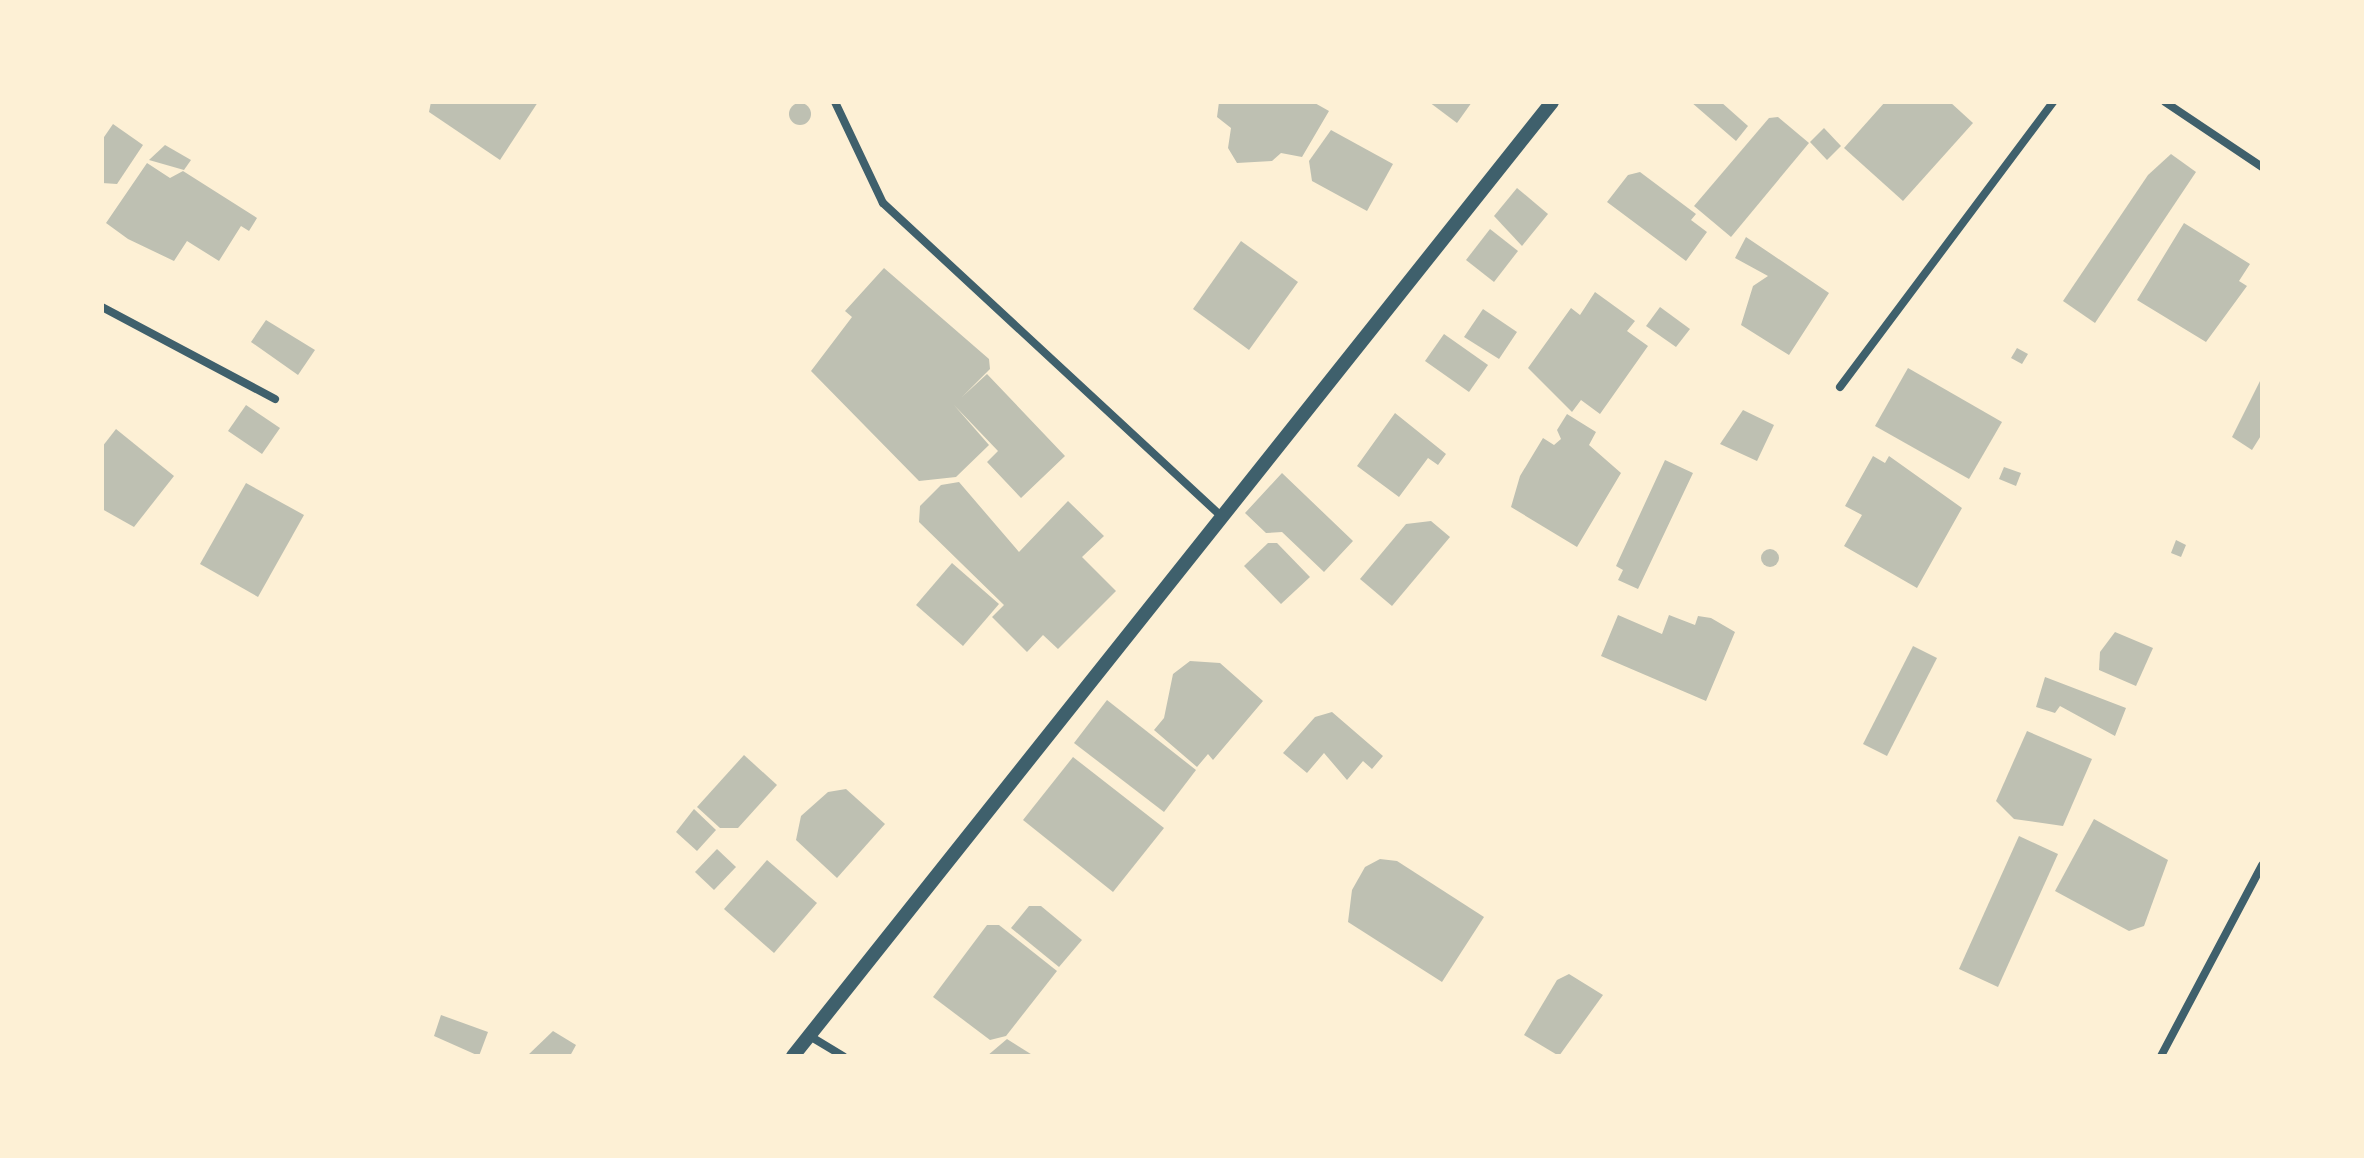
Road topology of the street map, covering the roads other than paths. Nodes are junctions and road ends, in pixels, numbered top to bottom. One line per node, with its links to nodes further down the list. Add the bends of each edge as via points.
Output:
1 (835, 102): 9 (street, via 883,203)
2 (1552, 102): 9 (street)
3 (2053, 102): 7 (street)
4 (2165, 102): 5 (street)
5 (2262, 167)
6 (102, 307): 8 (street)
7 (1840, 387)
8 (275, 399)
9 (1220, 515): 11 (street)
10 (2262, 865): 14 (street)
11 (807, 1035): 12 (street); 13 (street)
12 (793, 1056)
13 (843, 1056)
14 (2161, 1056)

